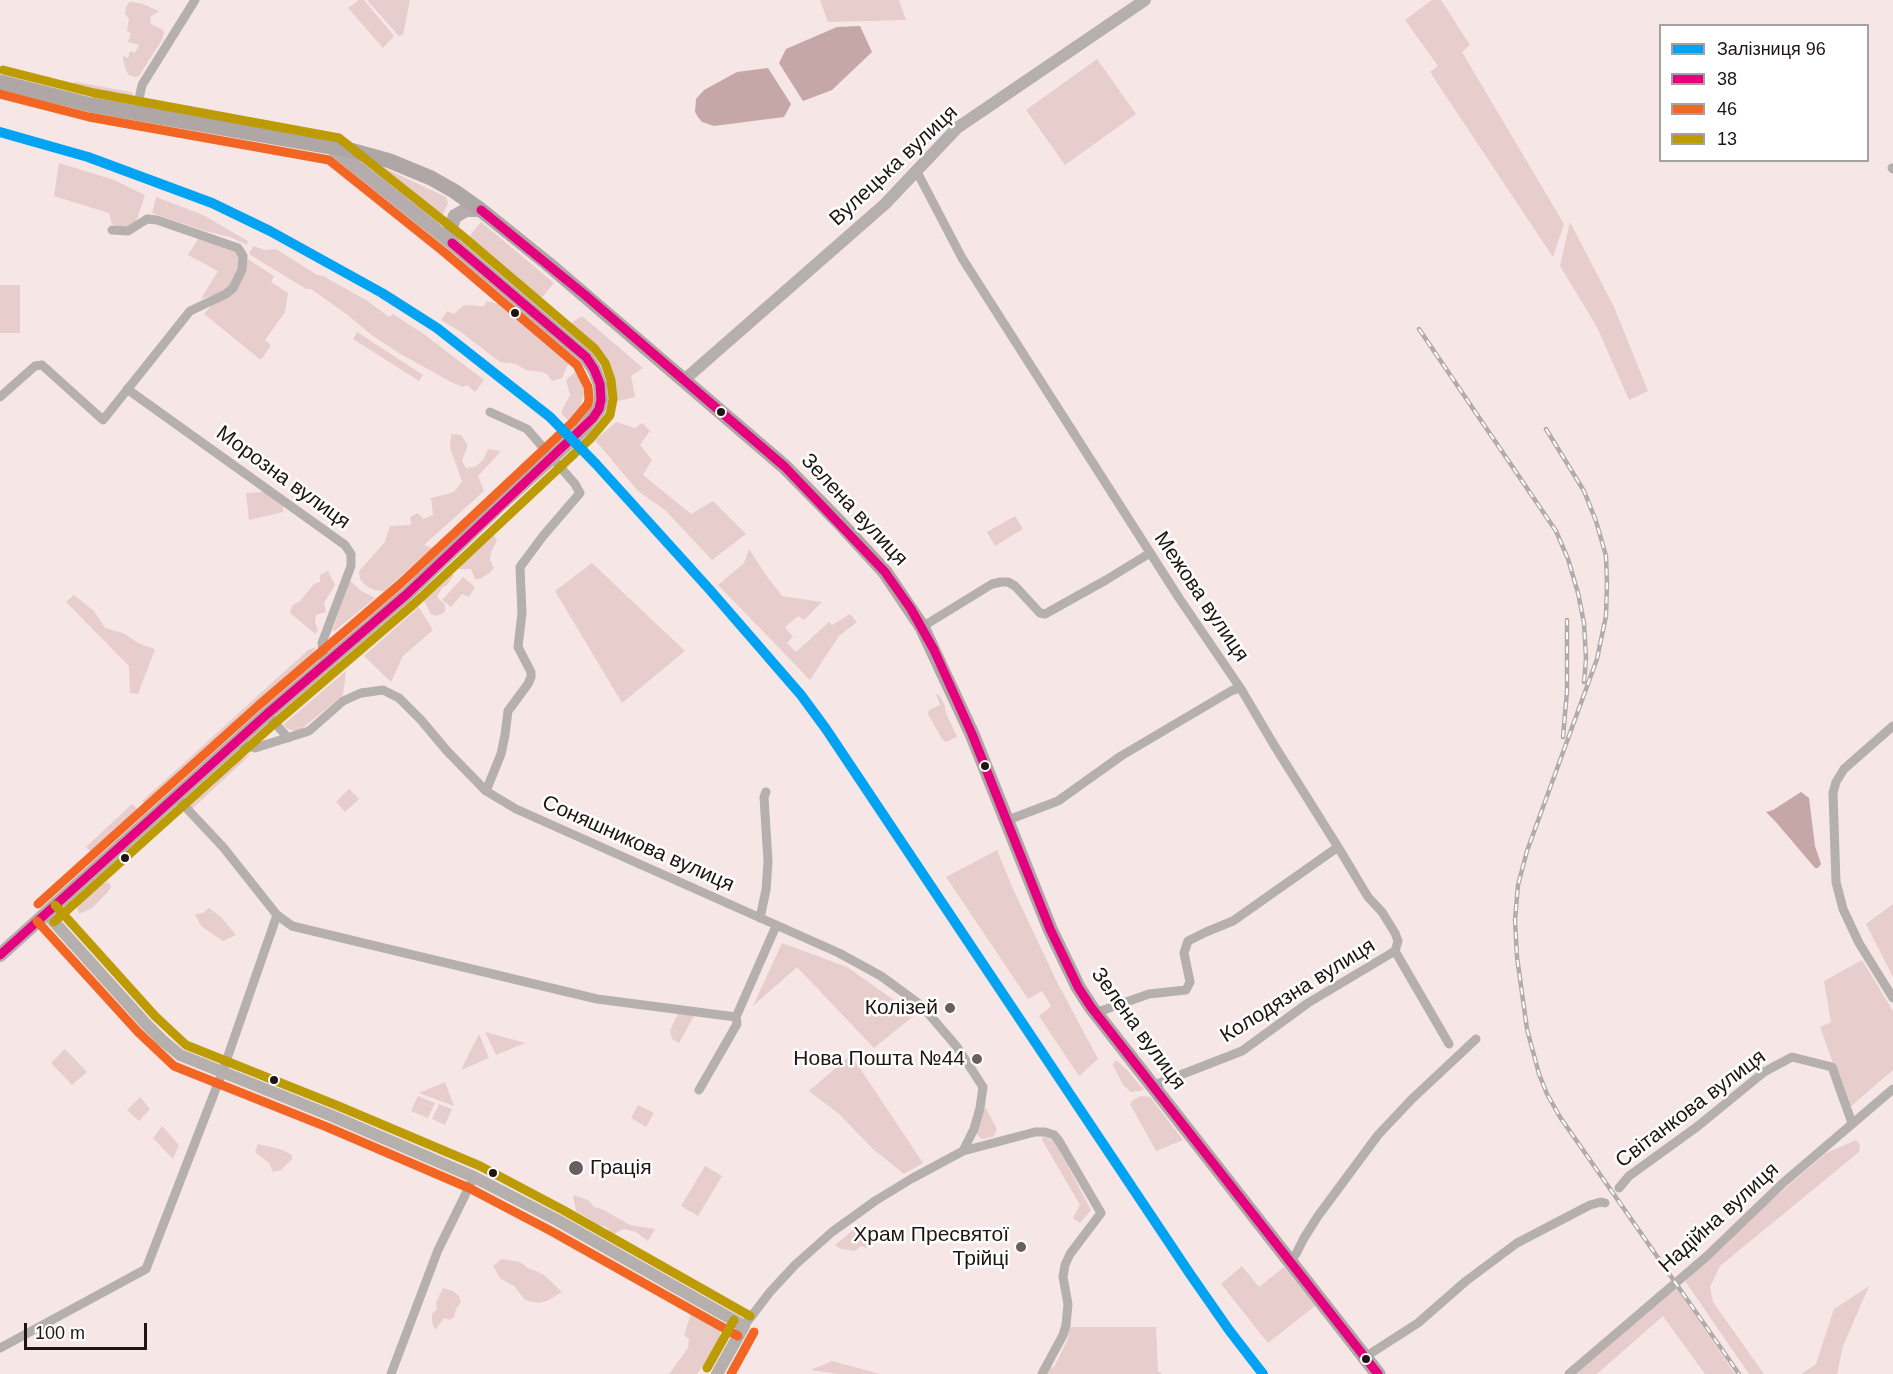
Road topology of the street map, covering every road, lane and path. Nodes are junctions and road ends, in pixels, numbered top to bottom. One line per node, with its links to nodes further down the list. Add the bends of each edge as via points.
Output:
1 (195, 0): 4 (street, via 148,73)
2 (1145, 0): 6 (street, Вулецька вулиця, via 957,129)
3 (0, 82): 4 (main road, Зелена вулиця)
4 (136, 113): 5 (main road, Зелена вулиця)
5 (334, 149): 7 (main road, Зелена вулиця, via 390,161 454,191); 9 (main road)
6 (916, 170): 10 (street, Вулецька вулиця, via 885,204); 14 (street, Межова вулиця, via 962,258)
7 (480, 210): 9 (main road, via 466,210 455,216); 10 (main road, Зелена вулиця)
8 (112, 230): 11 (street, via 128,231 151,218 238,248 244,262 234,288 190,311)
9 (452, 243): 16 (main road, bridge, via 585,357 600,384 599,409 582,430 407,594)
10 (684, 380): 15 (main road, Зелена вулиця, via 818,499 885,572)
11 (127, 389): 12 (street, via 103,420 42,365 35,366); 16 (street, Морозна вулиця, via 345,545 351,554 351,566 322,643)
12 (0, 397)
13 (490, 412): 22 (street, via 526,429 580,493 520,567 522,613 518,647 531,677 508,711 501,754)
14 (1150, 553): 15 (street, via 1045,614 1015,586 1001,582); 17 (street, Межова вулиця)
15 (922, 627): 25 (main road, Зелена вулиця)
16 (325, 664): 18 (main road)
17 (1241, 689): 25 (street, via 1231,691 1121,756 1058,801); 26 (street, Межова вулиця)
18 (267, 714): 20 (street); 21 (main road)
19 (1893, 726): 33 (street, via 1844,769 1833,793 1836,882 1843,909)
20 (288, 738): 21 (street, Соняшникова вулиця, via 255,748); 22 (street, Соняшникова вулиця, via 309,731 342,701 383,690 399,698)
21 (236, 743): 24 (main road)
22 (486, 791): 29 (street, Соняшникова вулиця, via 516,809)
23 (766, 792): 29 (street, via 768,861)
24 (176, 797): 27 (main road); 28 (street, via 223,847)
25 (1008, 820): 34 (main road, Зелена вулиця, via 1053,935)
26 (1338, 847): 31 (street, Межова вулиця, via 1395,933); 34 (street, via 1233,921 1188,941 1184,953 1190,982 1186,990 1149,994)
27 (46, 913): 32 (main road); 38 (street, via 162,1040 180,1055)
28 (277, 915): 35 (street, via 292,926 597,999); 38 (street)
29 (760, 918): 30 (street, Соняшникова вулиця)
30 (776, 926): 35 (street); 43 (street, Соняшникова вулиця, via 881,976 922,1006 944,1029 983,1087 974,1129)
31 (1395, 951): 37 (street, Межова вулиця); 39 (street, Колодязна вулиця, via 1308,1004 1242,1051)
32 (0, 956)
33 (1893, 998)
34 (1095, 1012): 39 (main road, Зелена вулиця)
35 (736, 1017): 41 (street, via 737,1024)
36 (1476, 1039): 47 (street, via 1378,1135)
37 (1449, 1044)
38 (222, 1073): 44 (street); 49 (street, via 146,1269)
39 (1152, 1086): 47 (main road, Зелена вулиця)
40 (1893, 1089): 42 (street, Надійна вулиця)
41 (699, 1090)
42 (1852, 1124): 45 (street, Світанкова вулиця, via 1832,1067 1792,1057 1748,1084 1629,1176); 55 (street, Надійна вулиця, via 1706,1257)
43 (963, 1151): 48 (street, via 893,1190 828,1235 779,1282); 53 (street, via 1041,1132 1054,1135 1101,1213 1065,1265 1066,1325)
44 (474, 1177): 48 (street); 51 (street, via 438,1250)
45 (1619, 1188)
46 (1605, 1203): 50 (street, via 1590,1205 1516,1243 1418,1323)
47 (1289, 1261): 50 (main road, Зелена вулиця)
48 (744, 1326): 52 (street)
49 (0, 1348)
50 (1365, 1357): 54 (main road, Зелена вулиця)
51 (391, 1374)
52 (717, 1374)
53 (1042, 1374)
54 (1378, 1374)
55 (1569, 1374)

